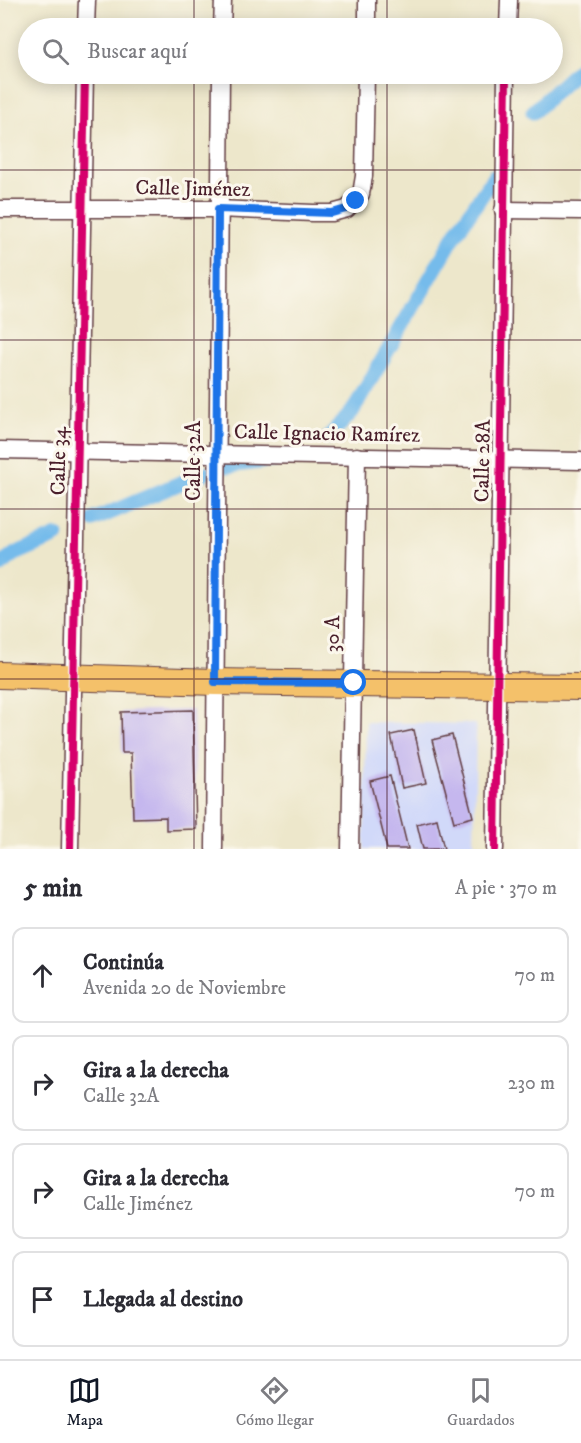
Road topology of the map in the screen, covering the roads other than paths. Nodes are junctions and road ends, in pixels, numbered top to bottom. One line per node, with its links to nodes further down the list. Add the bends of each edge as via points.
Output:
1 (87, 0): 5 (street)
2 (223, 0): 6 (street)
3 (367, 0): 7 (street)
4 (508, 0): 8 (street)
5 (86, 18)
6 (222, 18)
7 (367, 18)
8 (508, 18)
9 (85, 84): 15 (street, Calle 34)
10 (221, 84): 14 (street, Calle 32A)
11 (366, 84): 14 (street, Calle Jiménez, via 364,176 356,201 332,213)
12 (506, 84): 16 (street, Calle 28A)
13 (0, 209): 15 (street, Calle Jiménez)
14 (218, 209): 15 (street, Calle Jiménez); 20 (street, Calle 32A)
15 (81, 210): 19 (street, Calle 34)
16 (503, 210): 17 (street); 22 (street, Calle 28A)
17 (581, 211)
18 (0, 450): 19 (street, Calle Ignacio Ramírez)
19 (76, 451): 20 (street, Calle Ignacio Ramírez); 25 (street, Calle 34)
20 (216, 454): 21 (street, Calle Ignacio Ramírez); 27 (street, Calle 32A)
21 (357, 456): 22 (street, Calle Ignacio Ramírez); 28 (street, 30 A)
22 (500, 459): 23 (street, Calle Ignacio Ramírez); 30 (street, Calle 28A)
23 (581, 461)
24 (0, 675): 25 (main road)
25 (73, 686): 27 (main road); 29 (main road); 32 (street, Calle 34)
26 (581, 687): 30 (main road)
27 (215, 690): 28 (main road); 33 (street, Calle 32A)
28 (354, 691): 30 (main road); 34 (street, 30 A)
29 (0, 692)
30 (497, 693): 31 (main road); 35 (street, Calle 28A)
31 (581, 703)
32 (70, 849)
33 (213, 849)
34 (350, 849)
35 (495, 849)

